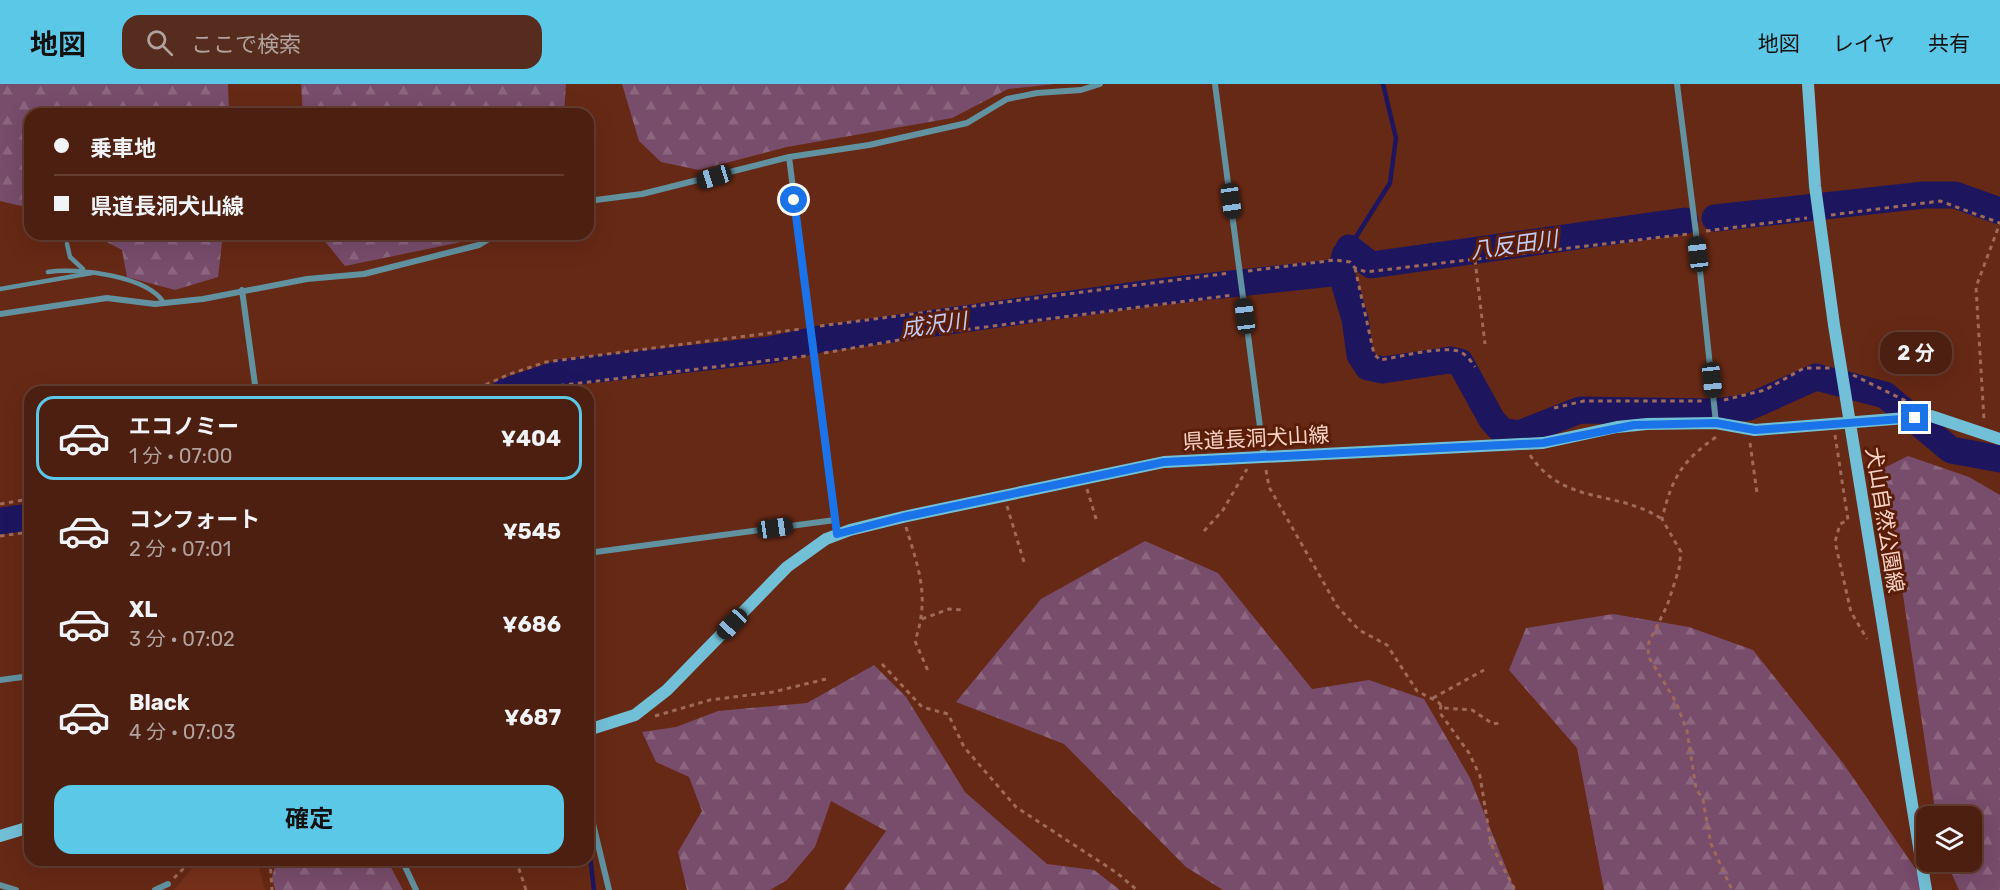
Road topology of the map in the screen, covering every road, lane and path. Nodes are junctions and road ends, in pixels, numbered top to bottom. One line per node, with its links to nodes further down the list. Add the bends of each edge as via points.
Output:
1 (1100, 84): 5 (street, via 1007,99 967,123 868,145)
2 (1215, 84): 18 (street)
3 (1677, 84): 10 (street)
4 (1808, 84): 92 (main road, 犬山自然公園線, via 1816,197)
5 (789, 157): 6 (street, via 687,185); 24 (street)
6 (594, 200)
7 (1824, 216): 9 (path, via 1940,201)
8 (1812, 218): 10 (path)
9 (2000, 223): 40 (path, via 1976,287)
10 (1696, 233): 13 (path); 33 (street)
11 (487, 240): 20 (street, via 364,274)
12 (66, 244): 15 (lane, via 70,257)
13 (1475, 259): 14 (path, via 1366,272); 25 (path)
14 (1355, 268): 18 (path, via 1350,261 1335,260); 27 (path, via 1374,354 1380,360 1458,351)
15 (86, 270): 16 (lane); 17 (lane)
16 (48, 272)
17 (97, 272): 19 (lane); 22 (lane, via 152,289)
18 (1241, 275): 21 (street); 24 (path)
19 (0, 290)
20 (242, 290): 22 (street); 30 (street)
21 (1242, 293): 26 (path); 43 (street)
22 (164, 303): 23 (street, via 107,298)
23 (0, 314)
24 (812, 329): 26 (street); 31 (path, via 546,362)
25 (1485, 345)
26 (815, 352): 32 (path); 52 (street)
27 (1475, 367)
28 (1833, 369): 33 (path, via 1804,368 1754,394)
29 (1852, 374): 34 (path)
30 (255, 386)
31 (483, 386)
32 (555, 386)
33 (1714, 401): 35 (path, via 1584,401); 36 (street)
34 (1912, 405)
35 (1554, 408)
36 (1716, 423): 38 (main road, 県道長洞犬山線); 42 (main road, 県道長洞犬山線, via 1634,425)
37 (1833, 425): 39 (main road, 県道長洞犬山線); 40 (main road, 県道長洞犬山線, via 1931,417); 62 (path, via 1848,520 1840,524 1835,542 1851,612)
38 (1732, 426): 39 (main road, 県道長洞犬山線); 51 (path, via 1677,473)
39 (1748, 429): 46 (path)
40 (1984, 434): 41 (main road, 県道長洞犬山線)
41 (2000, 439)
42 (1523, 444): 43 (main road, 県道長洞犬山線); 51 (path, via 1542,472 1566,488 1648,510)
43 (1264, 457): 44 (main road, 県道長洞犬山線); 69 (path, via 1269,487 1337,606 1359,630 1387,645 1417,691)
44 (1248, 458): 45 (main road, 県道長洞犬山線, via 1164,462); 54 (path, via 1247,472 1237,490)
45 (1084, 480): 47 (main road, 県道長洞犬山線); 53 (path)
46 (1757, 493)
47 (1005, 497): 50 (main road, 県道長洞犬山線); 59 (path)
48 (24, 500): 49 (path)
49 (0, 504)
50 (903, 517): 56 (main road, 県道長洞犬山線); 61 (path, via 919,568)
51 (1662, 519): 91 (path, via 1681,552 1667,606 1649,642 1648,656 1676,702 1688,731 1696,788 1703,800 1711,844)
52 (835, 520): 56 (street); 58 (street)
53 (1097, 522)
54 (1204, 531)
55 (24, 533): 57 (path)
56 (837, 534): 71 (main road, 県道長洞犬山線, via 787,567 692,667)
57 (0, 536)
58 (594, 552)
59 (1024, 562)
60 (963, 610): 61 (path, via 950,609)
61 (922, 619): 65 (path, via 915,641)
62 (1867, 639)
63 (882, 664): 89 (path, via 922,707 948,714 964,747 1016,807 1118,873)
64 (1484, 670): 69 (path)
65 (928, 672)
66 (24, 677): 68 (street)
67 (826, 679): 71 (path, via 773,692 710,700 640,719)
68 (0, 680)
69 (1432, 698): 70 (path)
70 (1442, 705): 72 (path, via 1472,710 1493,724); 90 (path, via 1440,713 1469,753 1480,776 1491,844)
71 (631, 717): 73 (main road, 県道長洞犬山線)
72 (1499, 723)
73 (594, 728)
74 (594, 828): 88 (street)
75 (24, 829): 76 (main road)
76 (0, 836)
77 (186, 866): 81 (path)
78 (270, 866): 85 (path)
79 (405, 866): 86 (street)
80 (518, 866): 87 (path)
81 (168, 884): 84 (street)
82 (0, 885): 83 (street)
83 (16, 890)
84 (155, 890)
85 (272, 890)
86 (416, 890)
87 (526, 890)
88 (609, 890)
89 (1137, 890)
90 (1515, 890)
91 (1732, 890)
92 (1926, 890)

